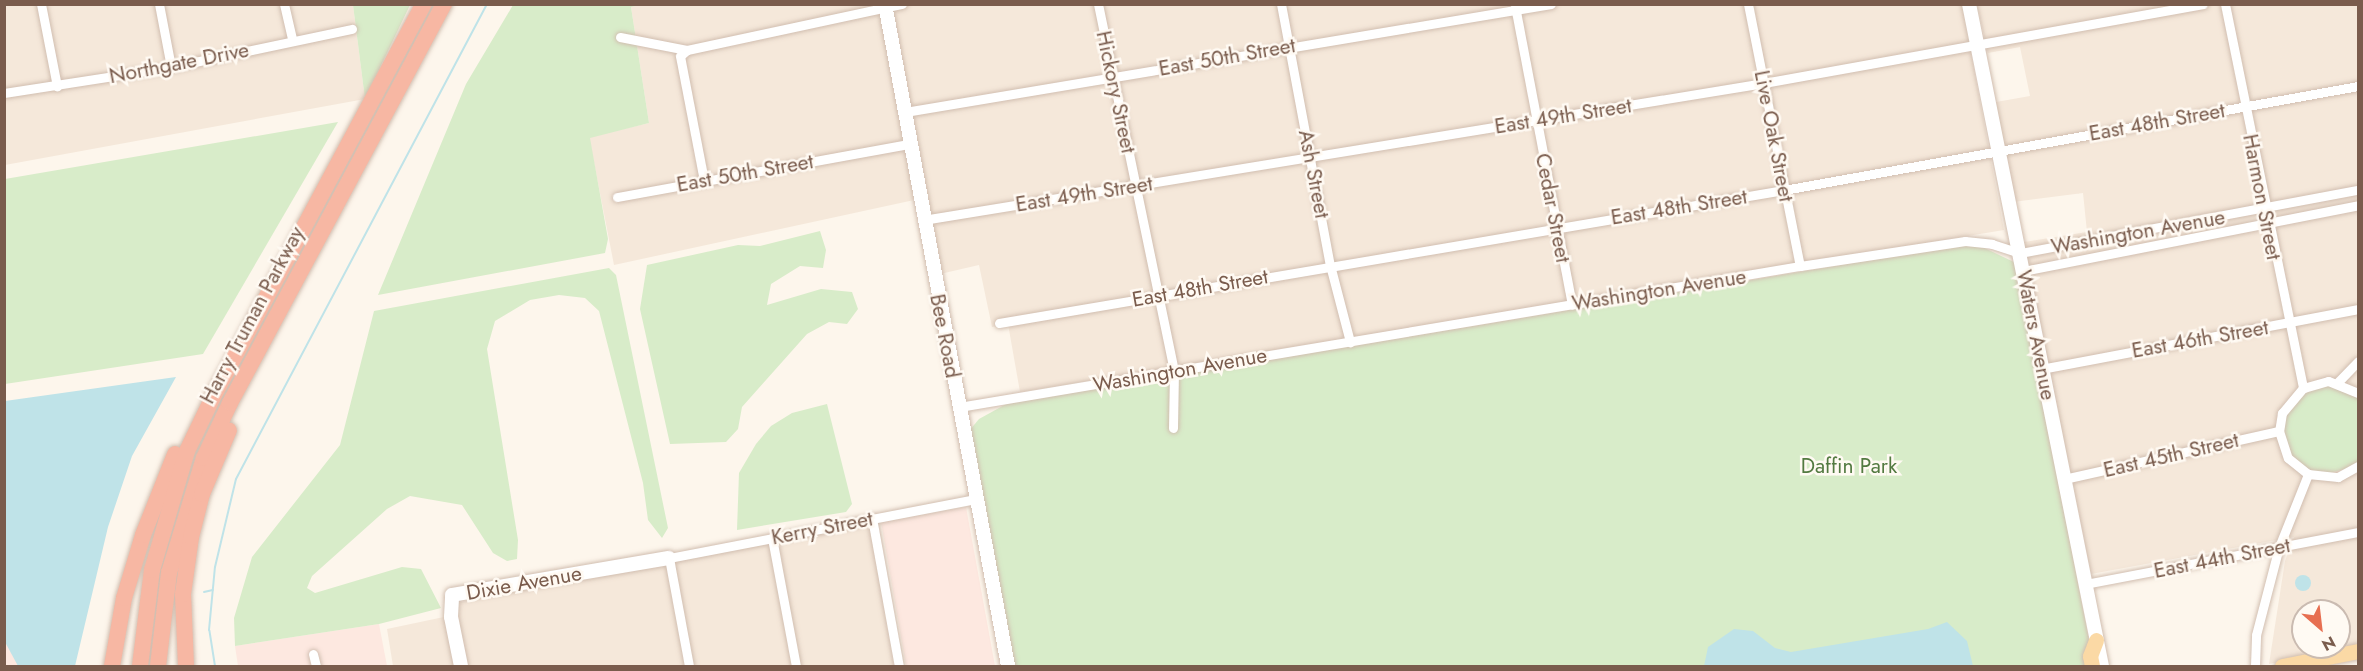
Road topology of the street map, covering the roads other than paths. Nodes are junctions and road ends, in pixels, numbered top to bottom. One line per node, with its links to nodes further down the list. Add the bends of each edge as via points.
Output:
1 (41, 4): 26 (street)
2 (159, 4): 23 (street)
3 (284, 4): 18 (street)
4 (424, 4): 54 (highway, Harry Truman Parkway)
5 (444, 4): 22 (highway, Harry Truman Parkway)
6 (902, 4): 14 (street)
7 (1098, 4): 24 (street, Hickory Street)
8 (1281, 4): 19 (street, Ash Street)
9 (1551, 4): 15 (street, East 50th Street)
10 (1748, 4): 25 (street, Live Oak Street)
11 (1969, 4): 20 (main road, Waters Avenue)
12 (2203, 4): 20 (street, East 49th Street)
13 (2225, 4): 29 (street, Harmon Street)
14 (885, 6): 21 (street); 30 (main road, Bee Road)
15 (1516, 7): 19 (street, East 50th Street); 31 (street, Cedar Street)
16 (352, 29): 18 (street, Northgate Drive)
17 (620, 37): 21 (street)
18 (292, 40): 23 (street, Northgate Drive)
19 (1289, 46): 24 (street, East 50th Street); 34 (street, Ash Street)
20 (1977, 46): 25 (street, East 49th Street); 33 (main road, Waters Avenue)
21 (687, 50): 35 (street, via 680,56)
22 (413, 62): 80 (highway, Harry Truman Parkway, via 204,458 169,573); 81 (highway, via 228,432 202,494 183,594)
23 (171, 68): 26 (street, Northgate Drive)
24 (1112, 77): 30 (street, East 50th Street); 36 (street, Hickory Street)
25 (1764, 83): 31 (street, East 49th Street); 37 (street, Live Oak Street)
26 (57, 86): 28 (street, Northgate Drive)
27 (2358, 87): 29 (street, East 48th Street)
28 (4, 93)
29 (2244, 106): 33 (street, East 48th Street); 41 (street, Harmon Street)
30 (904, 111): 32 (main road, Bee Road)
31 (1537, 120): 34 (street, East 49th Street); 44 (street, Cedar Street)
32 (908, 144): 35 (street, East 50th Street); 42 (main road, Bee Road)
33 (1998, 149): 37 (street, East 48th Street); 45 (main road, Waters Avenue)
34 (1311, 157): 36 (street, East 49th Street); 46 (street, Ash Street)
35 (704, 181): 39 (street, East 50th Street)
36 (1135, 186): 42 (street, East 49th Street); 49 (street, Hickory Street)
37 (1784, 190): 44 (street, East 48th Street); 47 (street, Live Oak Street)
38 (2358, 190): 41 (street, Washington Avenue)
39 (617, 197)
40 (2358, 205): 43 (street, Washington Avenue)
41 (2264, 209): 43 (street, Harmon Street); 45 (street, Washington Avenue)
42 (923, 220): 62 (main road, Bee Road)
43 (2267, 223): 48 (street, Washington Avenue); 53 (street, Harmon Street)
44 (1556, 226): 46 (street, East 48th Street); 50 (street, Cedar Street)
45 (2020, 253): 47 (street, Washington Avenue, via 1992,244 1965,242); 48 (main road, Waters Avenue)
46 (1330, 266): 49 (street, East 48th Street); 55 (street, Ash Street)
47 (1800, 266): 50 (street, Washington Avenue)
48 (2023, 271): 57 (main road, Waters Avenue)
49 (1158, 296): 52 (street, East 48th Street); 58 (street, Hickory Street)
50 (1572, 304): 55 (street, Washington Avenue)
51 (2358, 309): 53 (street, East 46th Street)
52 (999, 323)
53 (2288, 323): 57 (street, East 46th Street); 60 (street, Harmon Street)
54 (244, 337): 78 (highway, via 189,426 162,484 124,598); 79 (highway, Harry Truman Parkway, via 200,423 167,509 146,600)
55 (1350, 342): 58 (street, Washington Avenue)
56 (2358, 361): 59 (street)
57 (2041, 369): 67 (main road, Waters Avenue)
58 (1174, 371): 62 (street, Washington Avenue); 63 (street, Hickory Street)
59 (2338, 382): 60 (street, via 2319,382); 61 (street)
60 (2303, 388): 64 (street, via 2282,413)
61 (2358, 391)
62 (959, 407): 68 (main road, Bee Road)
63 (1173, 428)
64 (2279, 432): 66 (street, via 2288,458); 67 (street, East 45th Street)
65 (2358, 466): 66 (street, via 2338,477)
66 (2308, 474): 72 (street)
67 (2064, 479): 74 (main road, Waters Avenue)
68 (976, 499): 69 (street, Kerry Street); 87 (main road, Bee Road)
69 (872, 519): 71 (street, Kerry Street); 86 (street)
70 (2358, 532): 72 (street, East 44th Street)
71 (772, 538): 73 (street, Kerry Street); 85 (street)
72 (2279, 547): 74 (street, East 44th Street); 90 (street, via 2254,644)
73 (669, 558): 83 (main road, Dixie Avenue, via 452,595 451,617); 84 (street)
74 (2085, 584): 75 (main road, Waters Avenue)
75 (2096, 640): 88 (main road, via 2090,656); 89 (main road, Waters Avenue)
76 (2358, 651): 91 (main road)
77 (313, 654): 82 (street)
78 (112, 666)
79 (140, 666)
80 (158, 666)
81 (186, 666)
82 (316, 666)
83 (461, 666)
84 (689, 666)
85 (796, 666)
86 (899, 666)
87 (1008, 666)
88 (2092, 666)
89 (2102, 666)
90 (2255, 666)
91 (2282, 666)

